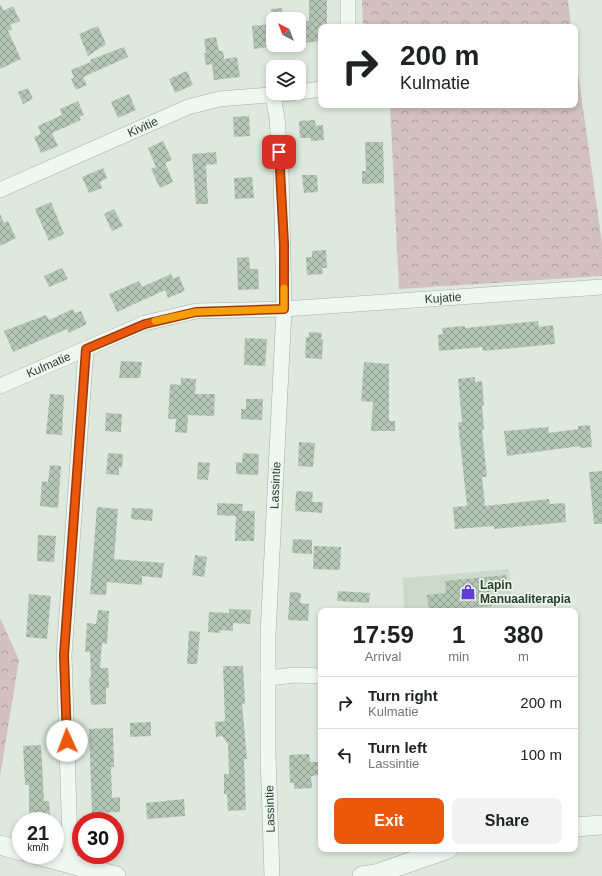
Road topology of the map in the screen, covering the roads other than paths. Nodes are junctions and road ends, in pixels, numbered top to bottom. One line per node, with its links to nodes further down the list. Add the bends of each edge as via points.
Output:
1 (348, 0): 2 (street)
2 (348, 24)
3 (318, 89): 4 (street)
4 (306, 91)
5 (266, 96): 7 (street, Kivitie, via 219,99 188,107)
6 (274, 100): 9 (street, Lassintie, via 281,172)
7 (0, 190)
8 (602, 287): 9 (street, Kujatie)
9 (284, 309): 10 (street, Kulmatie, via 196,312 145,324); 13 (street, Lassintie, via 268,628)
10 (86, 349): 11 (street, Kulmatie); 20 (street, via 64,655)
11 (0, 386)
12 (318, 676): 13 (street)
13 (268, 678): 22 (street, Lassintie)
14 (602, 825): 15 (street)
15 (578, 827)
16 (0, 845): 17 (street)
17 (12, 848)
18 (439, 852): 23 (street, via 376,874)
19 (64, 863): 20 (street)
20 (69, 864): 21 (street)
21 (116, 876)
22 (272, 876)
23 (362, 876)

